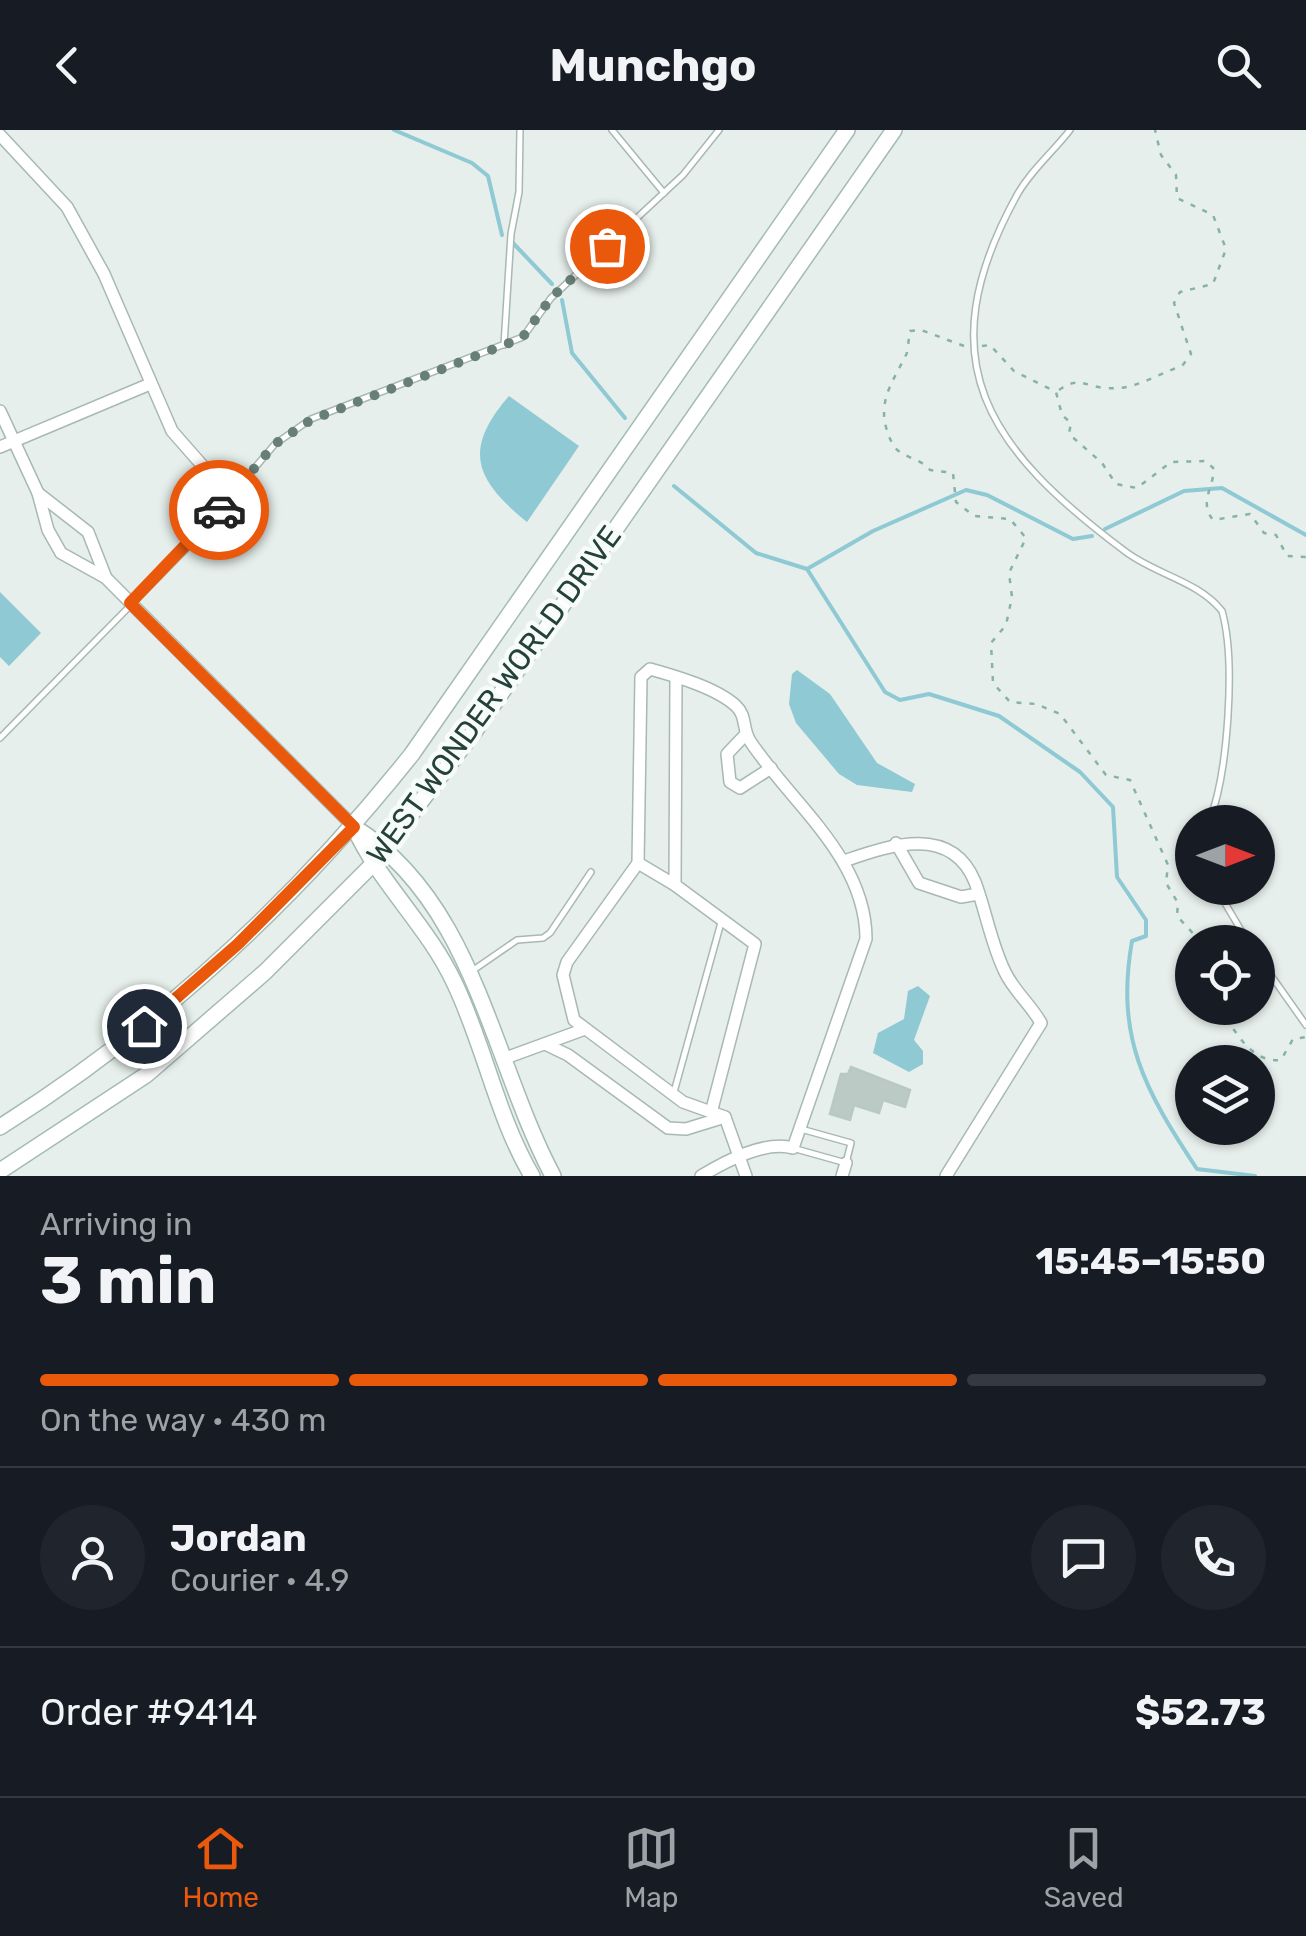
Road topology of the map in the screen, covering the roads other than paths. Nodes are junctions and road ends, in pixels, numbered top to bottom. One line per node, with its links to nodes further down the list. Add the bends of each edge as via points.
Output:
1 (520, 130): 9 (lane)
2 (612, 130): 8 (lane)
3 (719, 130): 8 (lane)
4 (847, 130): 23 (main road, WEST WONDER WORLD DRIVE, via 412,754)
5 (894, 130): 25 (main road, WEST WONDER WORLD DRIVE, via 474,732)
6 (1070, 130): 22 (lane, via 1017,195 988,258 974,309 973,347 986,406 999,430 1054,495 1138,560 1194,587 1222,612 1229,663)
7 (0, 135): 10 (street, via 67,207 104,274)
8 (664, 193): 9 (lane, via 551,298 522,338)
9 (504, 345): 15 (lane, via 311,420 275,444)
10 (150, 384): 12 (street); 15 (street, via 184,449)
11 (0, 410): 12 (street)
12 (13, 441): 13 (street); 14 (street)
13 (0, 447)
14 (38, 493): 16 (street, via 88,532); 16 (street, via 61,553)
15 (230, 497): 17 (lane)
16 (106, 578): 17 (street)
17 (130, 603): 20 (lane); 23 (street)
18 (676, 678): 19 (street, via 734,704 745,717); 27 (street, via 650,669 642,678); 30 (street)
19 (746, 734): 21 (street); 21 (street, via 727,754 730,782 740,788)
20 (0, 738)
21 (771, 768): 26 (street)
22 (1213, 805)
23 (354, 827): 25 (main road); 28 (main road); 42 (main road, WEST WONDER WORLD DRIVE, via 190,989)
24 (896, 843): 26 (street); 31 (street, via 927,842 948,852); 31 (street, via 919,884 961,897)
25 (385, 847): 28 (main road, WEST WONDER WORLD DRIVE); 33 (main road, via 417,884)
26 (844, 861): 43 (street, via 860,898 866,939)
27 (638, 863): 30 (street); 36 (street, via 563,974 574,1020)
28 (372, 865): 47 (main road, WEST WONDER WORLD DRIVE, via 265,972 146,1075); 48 (main road, via 417,917 454,981)
29 (591, 872): 33 (lane, via 550,933 517,940)
30 (675, 885): 32 (street)
31 (978, 894): 52 (street, via 1006,974 1041,1023)
32 (722, 919): 39 (lane); 40 (street, via 754,944 754,956)
33 (469, 972): 38 (main road)
34 (1275, 981): 35 (lane)
35 (1306, 1025)
36 (586, 1029): 37 (street); 39 (street)
37 (544, 1044): 38 (street); 41 (street, via 668,1128)
38 (504, 1059): 49 (main road)
39 (673, 1094): 40 (street, via 695,1108)
40 (712, 1109): 41 (street)
41 (725, 1117): 45 (street)
42 (0, 1127)
43 (800, 1128): 44 (street); 46 (lane, via 850,1143)
44 (794, 1148): 45 (street, via 780,1144); 46 (lane)
45 (740, 1157): 50 (street); 51 (street)
46 (844, 1170)
47 (0, 1171)
48 (532, 1176)
49 (553, 1176)
50 (701, 1176)
51 (746, 1176)
52 (946, 1176)

